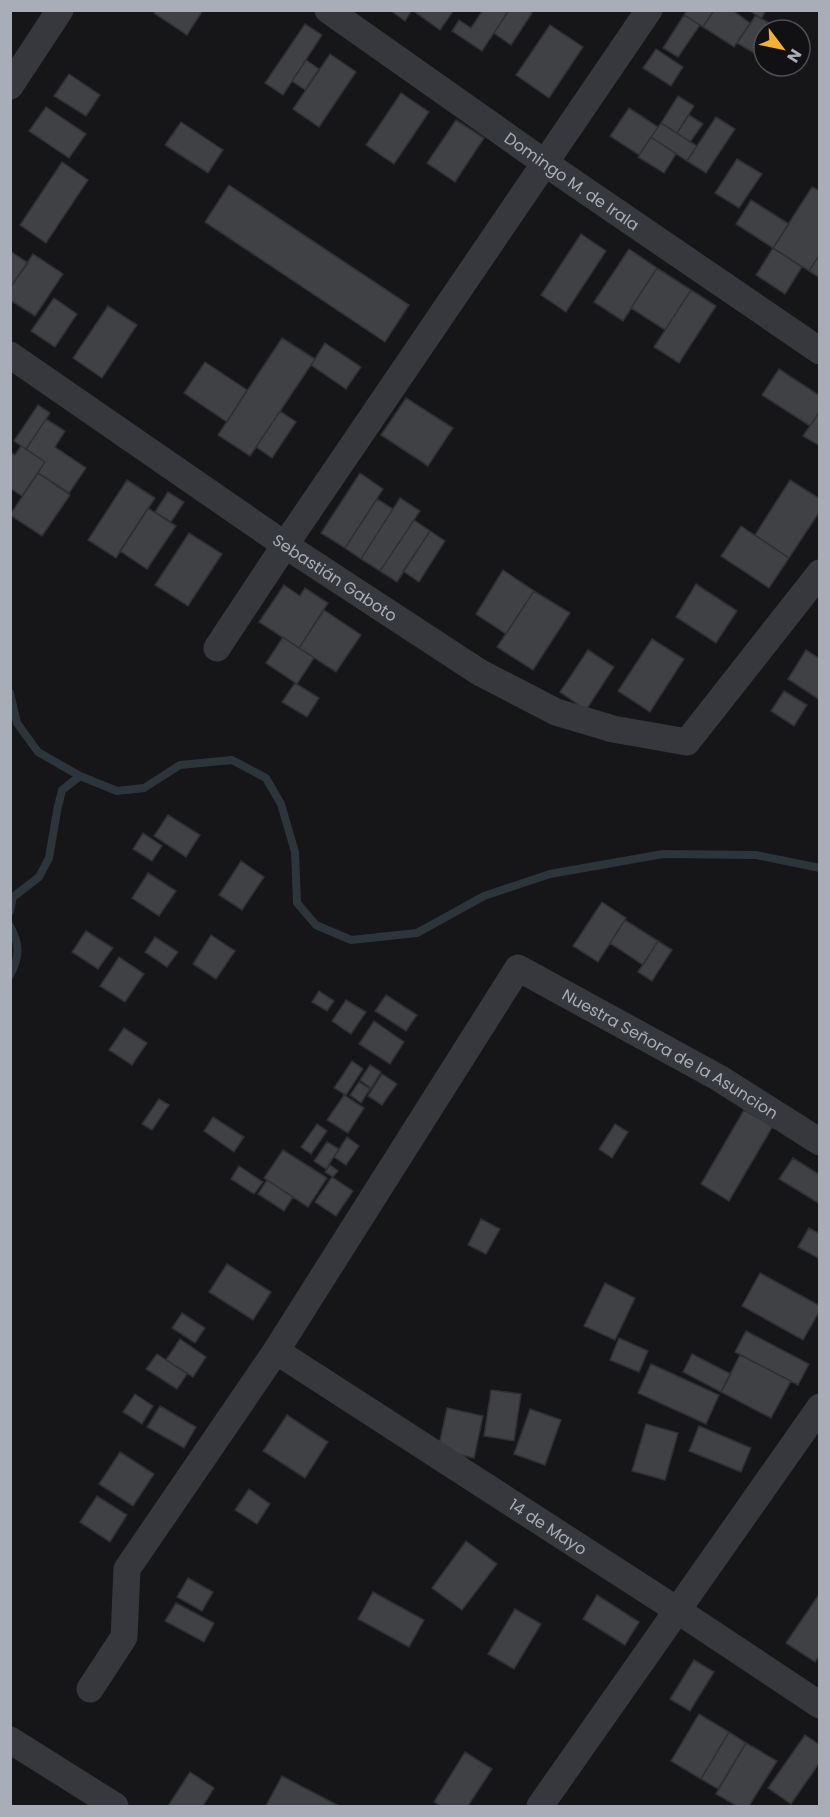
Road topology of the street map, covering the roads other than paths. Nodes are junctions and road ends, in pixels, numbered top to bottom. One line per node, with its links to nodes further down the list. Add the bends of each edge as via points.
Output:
1 (60, 10): 4 (street)
2 (328, 10): 5 (street, Domingo M. de Irala)
3 (649, 10): 5 (street)
4 (10, 86)
5 (545, 163): 6 (street, Domingo M. de Irala); 8 (street)
6 (819, 351)
7 (10, 355): 8 (street, Sebastián Gaboto)
8 (285, 545): 9 (street, Sebastián Gaboto, via 479,672 556,712 613,729 687,742); 10 (street)
9 (819, 573)
10 (218, 648)
11 (819, 1142): 12 (street, Nuestra Señora de la Asuncion, via 719,1078 518,968)
12 (276, 1351): 14 (street, 14 de Mayo); 15 (street, via 127,1569 124,1638)
13 (819, 1407): 14 (street)
14 (677, 1610): 16 (street, 14 de Mayo); 19 (street)
15 (90, 1689)
16 (819, 1705)
17 (10, 1740): 18 (street)
18 (115, 1806)
19 (540, 1806)

